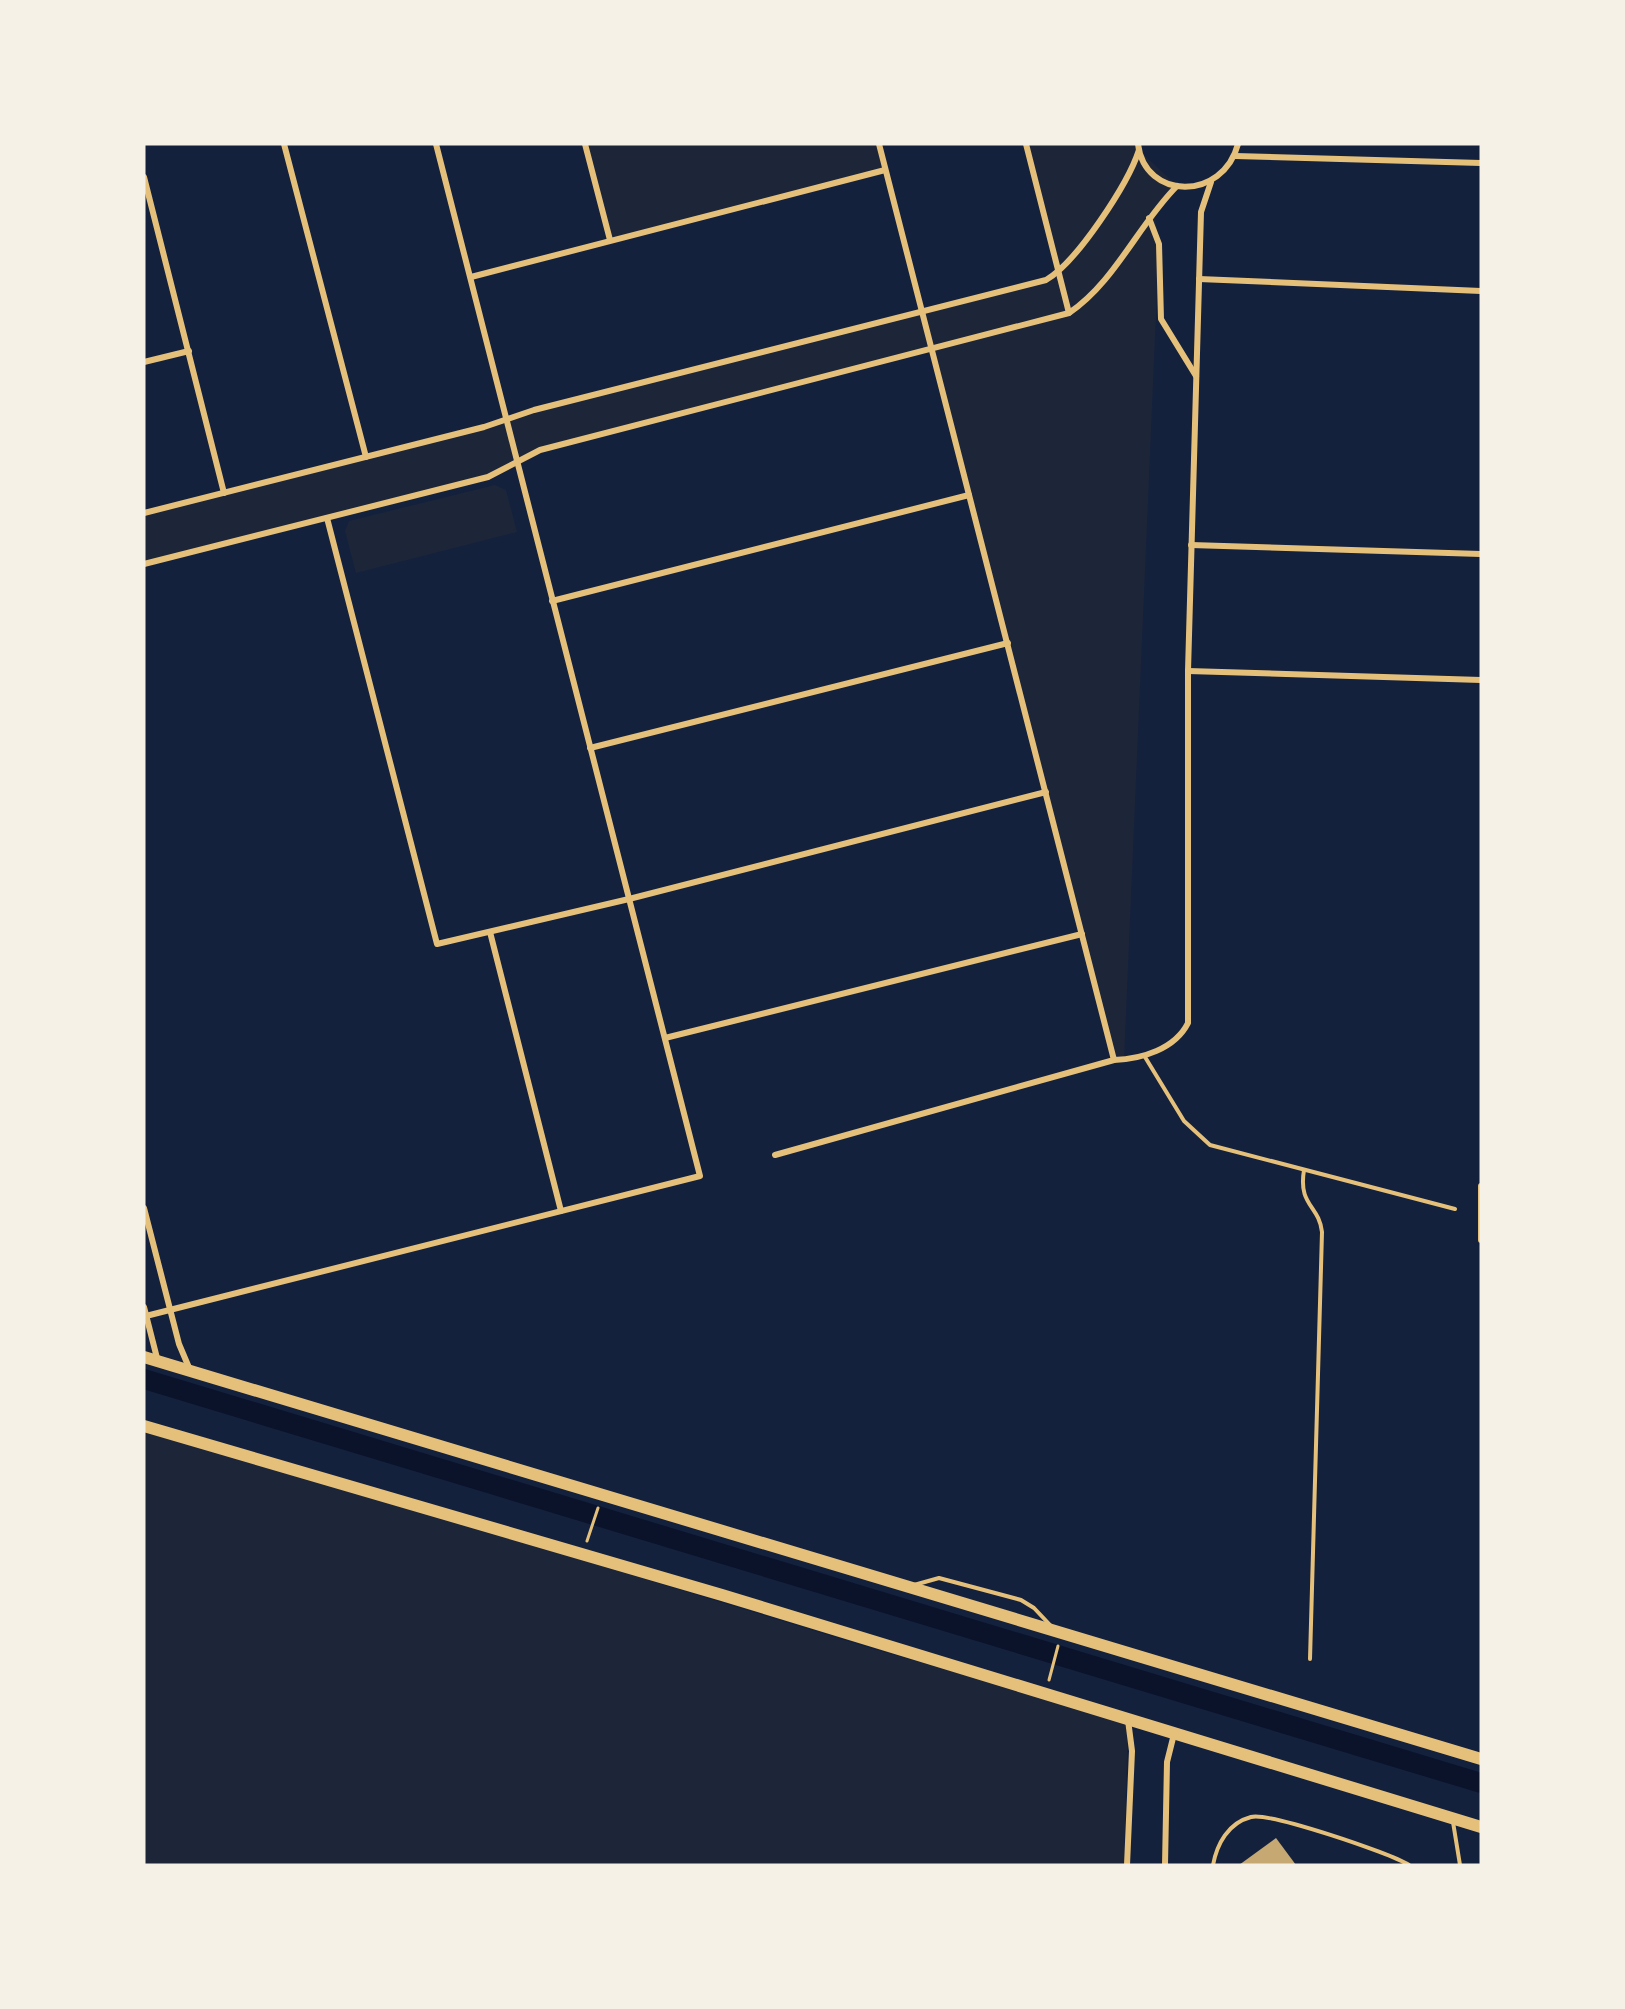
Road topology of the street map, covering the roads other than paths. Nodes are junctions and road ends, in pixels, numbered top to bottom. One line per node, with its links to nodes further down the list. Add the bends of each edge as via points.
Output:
1 (284, 144): 27 (street)
2 (436, 144): 17 (street)
3 (585, 144): 15 (street)
4 (879, 144): 10 (street)
5 (1026, 144): 16 (street)
6 (1238, 144): 8 (street)
7 (1139, 147): 13 (street, via 1155,174); 16 (street, via 1127,180)
8 (1235, 156): 9 (street); 12 (street)
9 (1481, 163)
10 (885, 170): 15 (street); 20 (street)
11 (144, 177): 23 (street)
12 (1211, 182): 13 (street); 18 (street, via 1201,212)
13 (1177, 186): 14 (street)
14 (1149, 218): 21 (street, via 1092,296); 25 (street, via 1159,244 1161,319)
15 (610, 240): 17 (street)
16 (1058, 273): 20 (street, via 1046,280); 21 (street)
17 (471, 277): 26 (street)
18 (1199, 279): 19 (street); 25 (street)
19 (1481, 291)
20 (922, 313): 22 (street); 26 (street)
21 (1069, 313): 22 (street)
22 (932, 348): 28 (street, via 540,450); 30 (street)
23 (189, 351): 24 (street); 29 (street)
24 (144, 362)
25 (1196, 376): 33 (street)
26 (508, 419): 27 (street); 28 (street)
27 (366, 457): 29 (street)
28 (517, 462): 32 (street, via 488,477); 36 (street)
29 (224, 493): 31 (street)
30 (969, 495): 36 (street); 37 (street)
31 (144, 513)
32 (327, 518): 35 (street); 43 (street, via 437,944)
33 (1191, 545): 34 (street); 38 (street)
34 (1481, 554)
35 (144, 564)
36 (552, 601): 40 (street)
37 (1008, 643): 40 (street); 41 (street)
38 (1188, 671): 39 (street); 46 (street, via 1188,1023 1181,1036)
39 (1481, 680)
40 (590, 748): 42 (street)
41 (1046, 792): 42 (street); 44 (street)
42 (629, 899): 43 (street); 45 (street)
43 (490, 932): 54 (street)
44 (1082, 934): 45 (street); 47 (street)
45 (664, 1038): 54 (street, via 700,1176)
46 (1145, 1057): 47 (street); 49 (lane, via 1184,1121 1210,1145)
47 (1114, 1060): 48 (street)
48 (775, 1155)
49 (1304, 1170): 52 (lane); 65 (lane, via 1301,1184 1305,1199 1318,1216 1323,1232)
50 (1481, 1186): 53 (street)
51 (144, 1208): 57 (street)
52 (1455, 1209)
53 (1480, 1210): 55 (street)
54 (561, 1211): 57 (street)
55 (1481, 1240)
56 (144, 1307): 58 (street)
57 (171, 1311): 58 (street); 61 (street)
58 (146, 1317): 60 (street)
59 (144, 1357): 60 (main road)
60 (158, 1362): 61 (main road)
61 (191, 1371): 63 (main road)
62 (144, 1426): 66 (main road, via 583,1554)
63 (909, 1587): 64 (main road); 64 (lane, via 939,1578 1021,1600)
64 (1059, 1632): 68 (main road)
65 (1310, 1659)
66 (1128, 1720): 67 (main road); 71 (street, via 1132,1751)
67 (1174, 1734): 69 (main road); 72 (street, via 1167,1762)
68 (1481, 1759)
69 (1452, 1818): 70 (main road); 75 (lane)
70 (1481, 1827)
71 (1127, 1865)
72 (1165, 1865)
73 (1213, 1865): 74 (lane, via 1227,1832 1240,1821 1261,1816 1373,1849)
74 (1409, 1865)
75 (1460, 1865)

